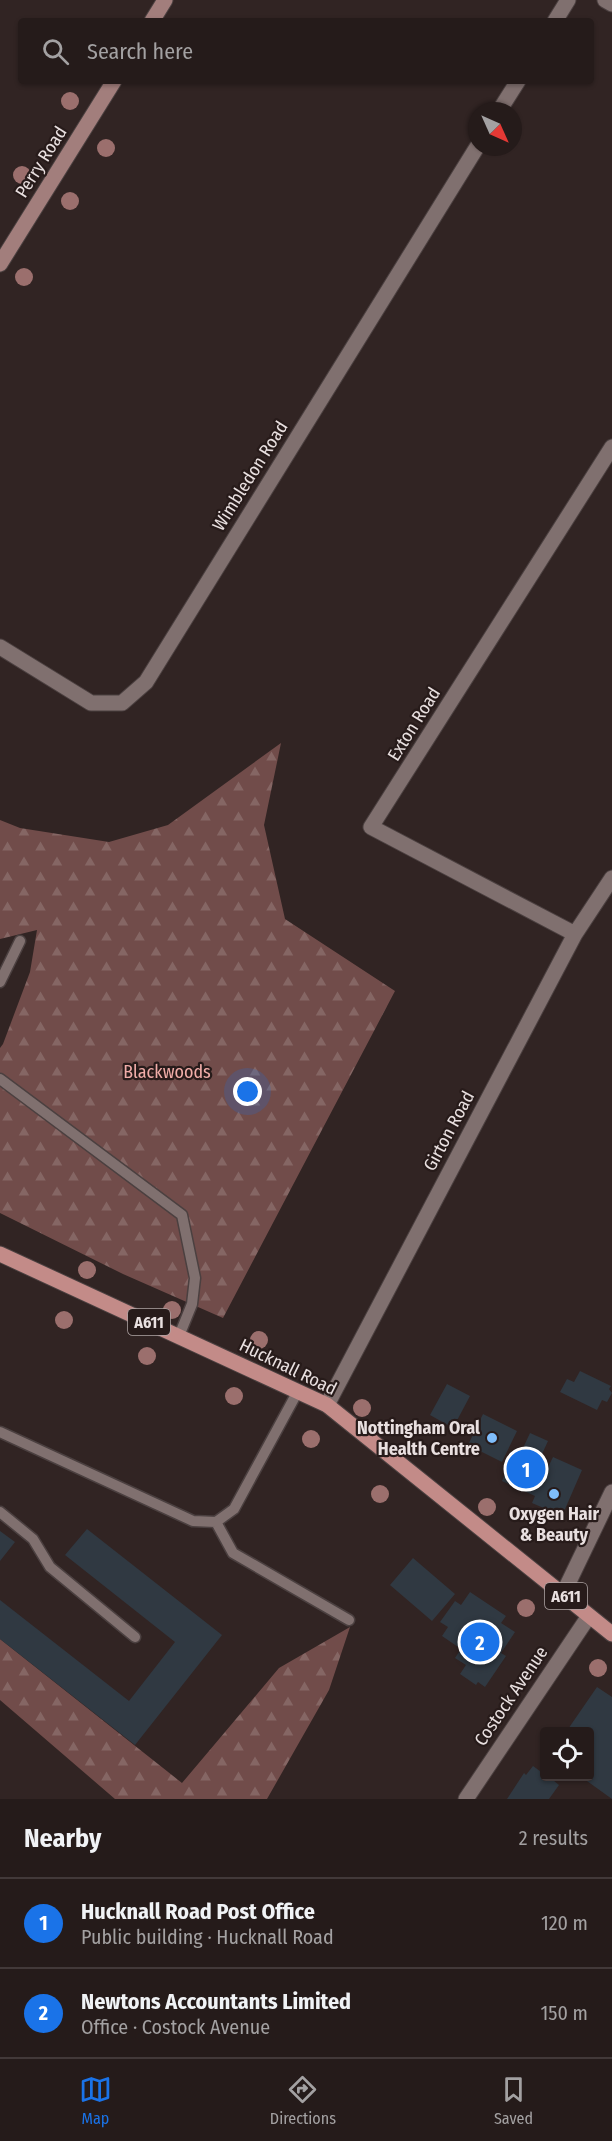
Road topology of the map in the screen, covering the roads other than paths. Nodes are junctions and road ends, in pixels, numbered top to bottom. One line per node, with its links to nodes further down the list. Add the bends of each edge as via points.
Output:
1 (165, 0): 5 (street)
2 (568, 0): 6 (street)
3 (605, 0): 4 (street)
4 (612, 4)
5 (154, 18)
6 (557, 18)
7 (112, 84): 11 (street, Perry Road)
8 (516, 84): 9 (street)
9 (505, 102)
10 (471, 156): 13 (street, Wimbledon Road, via 146,682 122,703 91,703)
11 (0, 264)
12 (612, 447): 15 (street, Exton Road, via 371,826)
13 (0, 647)
14 (612, 878): 15 (street, Girton Road)
15 (575, 934): 22 (street, Girton Road)
16 (20, 941): 17 (lane)
17 (0, 982)
18 (0, 1079): 20 (lane, via 182,1215 195,1278 192,1304)
19 (0, 1254): 20 (main road, Hucknall Road / A611)
20 (179, 1336): 21 (main road, Hucknall Road / A611)
21 (298, 1391): 22 (main road, Hucknall Road / A611); 26 (lane, via 234,1509)
22 (327, 1405): 27 (main road, Hucknall Road / A611)
23 (0, 1432): 26 (lane, via 193,1521)
24 (612, 1492): 27 (street)
25 (0, 1512): 31 (lane, via 33,1539 50,1568)
26 (216, 1522): 29 (lane, via 233,1553)
27 (563, 1594): 28 (main road, Hucknall Road / A611)
28 (589, 1616): 30 (main road, Hucknall Road / A611); 32 (street, Costock Avenue)
29 (349, 1620)
30 (612, 1634)
31 (135, 1638)
32 (466, 1799)

